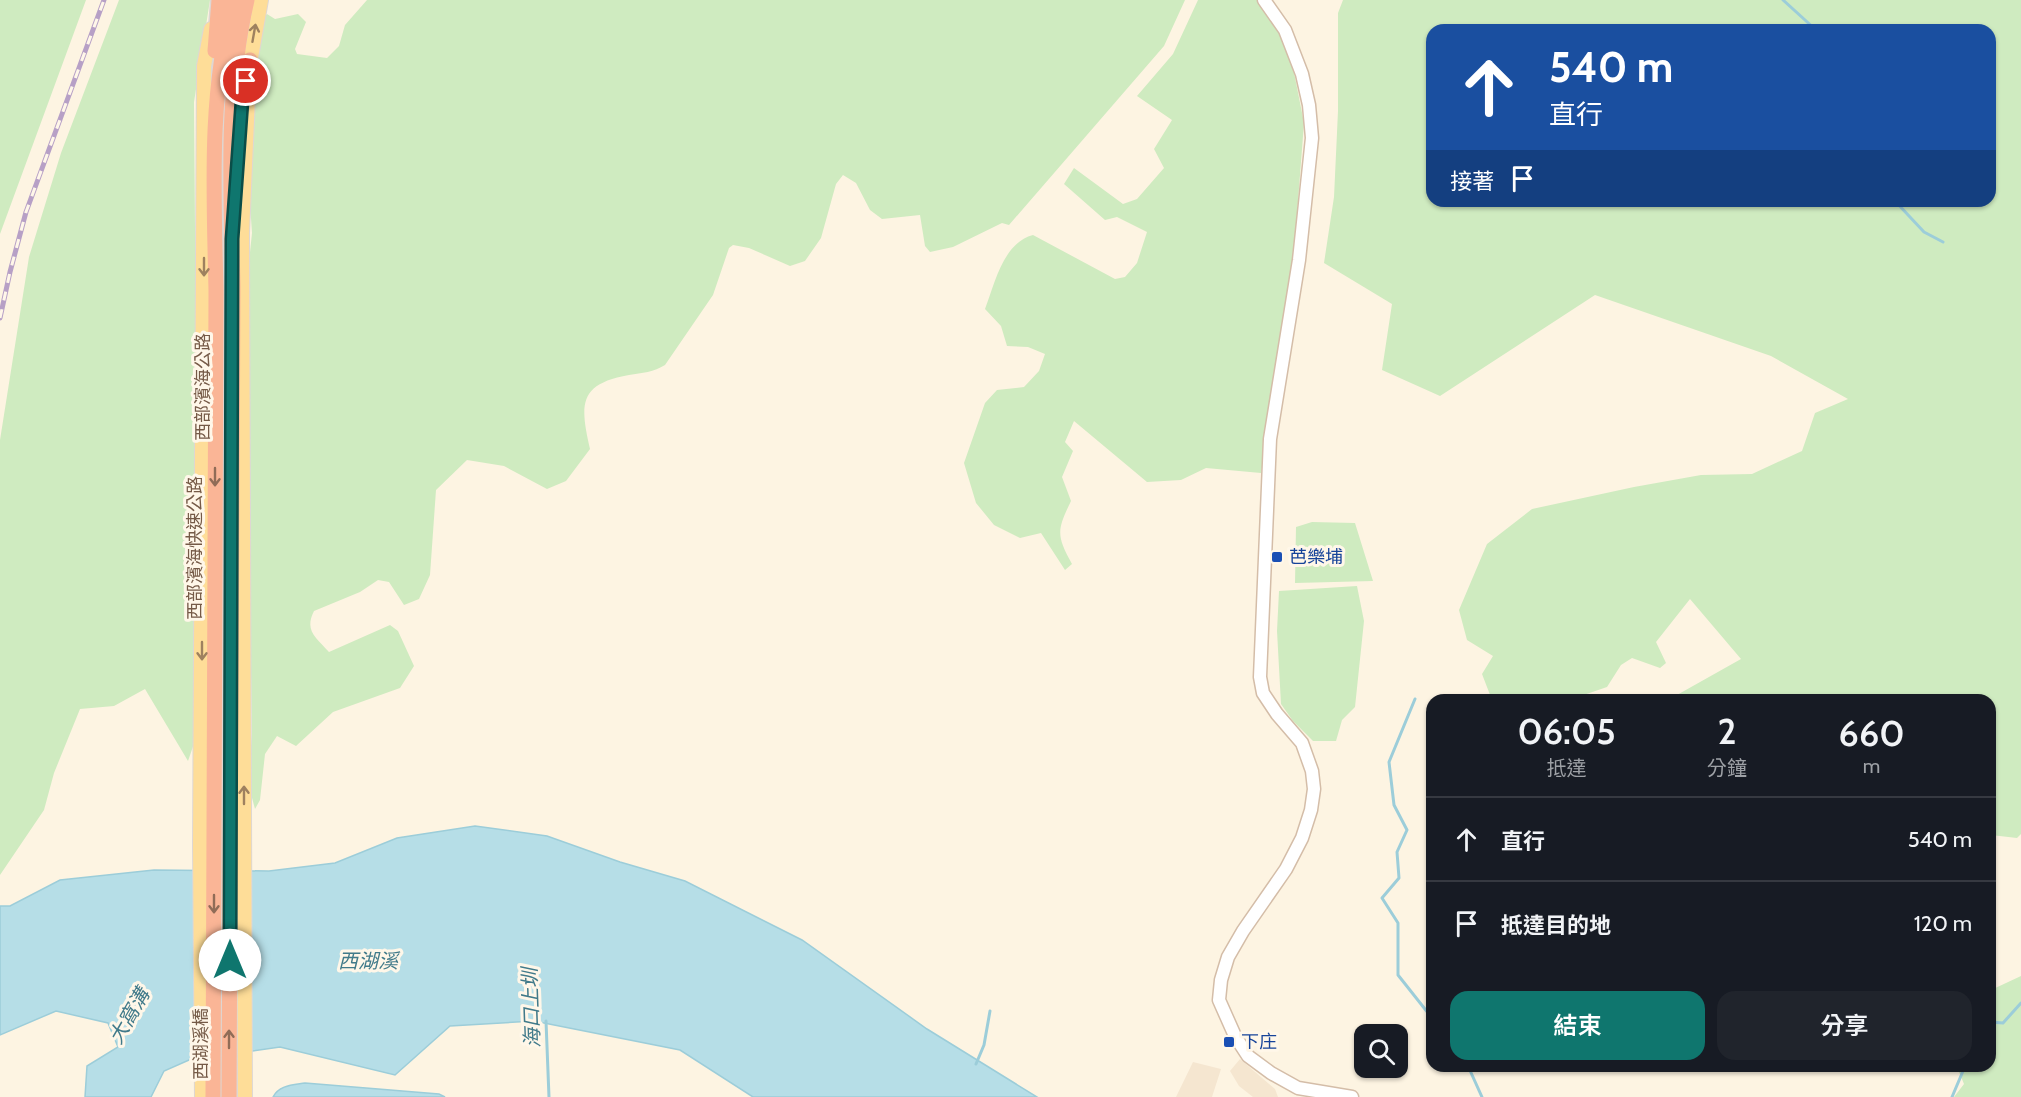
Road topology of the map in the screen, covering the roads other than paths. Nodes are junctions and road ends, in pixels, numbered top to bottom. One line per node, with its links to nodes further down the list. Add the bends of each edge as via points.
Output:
1 (218, 0): 7 (highway); 9 (main road, 西部濱海公路, one-way to 9, via 204,66)
2 (234, 0): 7 (highway, 西部濱海快速公路, via 220,71)
3 (247, 0): 8 (highway, 西部濱海快速公路, via 234,70)
4 (261, 0): 6 (main road, one-way to 4)
5 (1264, 0): 15 (main road, via 1285,30 1302,74 1312,138 1299,260 1270,439 1260,677 1263,693 1302,743 1314,789 1302,838 1228,957 1219,1000 1248,1056 1271,1073 1298,1088)
6 (250, 60): 8 (highway, via 242,101); 10 (main road, one-way to 6, via 242,233)
7 (214, 173): 9 (highway, 西部濱海快速公路, one-way to 9, via 216,291)
8 (232, 239): 10 (highway, 西部濱海快速公路)
9 (207, 846): 11 (main road, 西湖溪橋); 12 (highway, 西部濱海快速公路, one-way to 12)
10 (237, 849): 13 (highway, 西部濱海快速公路, one-way to 10); 14 (main road)
11 (202, 1097)
12 (213, 1097)
13 (229, 1097)
14 (245, 1097)
15 (1352, 1097)

